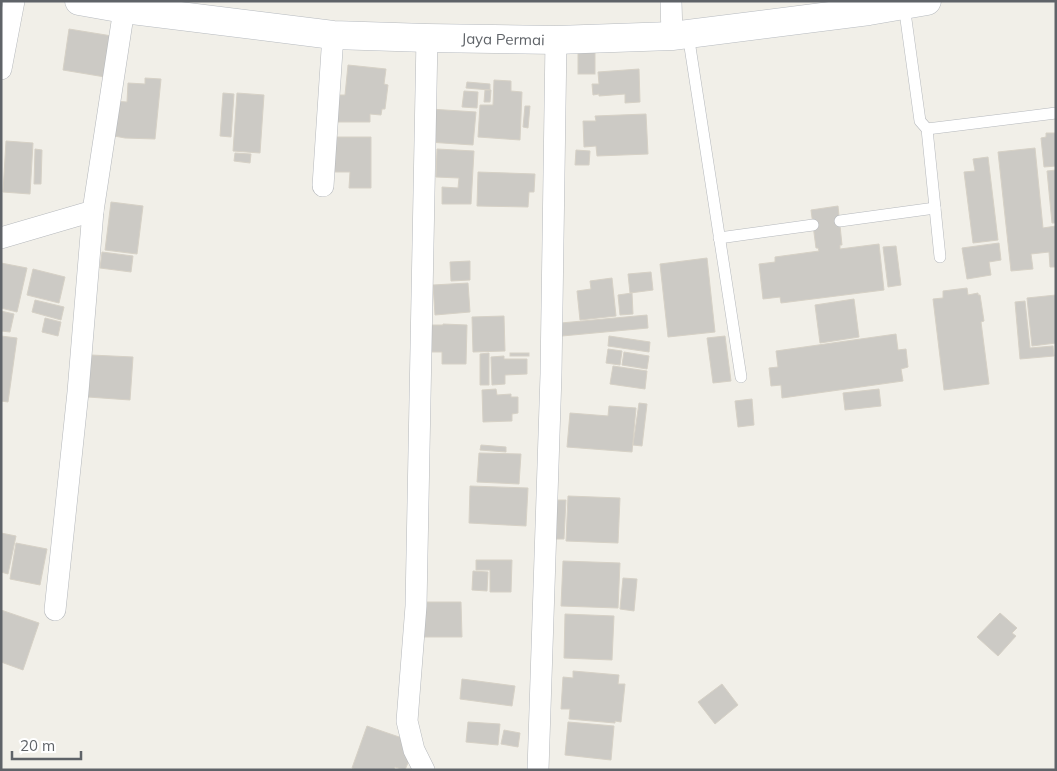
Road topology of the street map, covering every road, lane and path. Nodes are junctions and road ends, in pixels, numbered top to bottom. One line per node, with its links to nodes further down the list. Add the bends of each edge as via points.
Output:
1 (14, 1): 11 (street)
2 (79, 1): 6 (street, Jaya Permai)
3 (671, 1): 8 (street)
4 (916, 3): 5 (street, Jaya Permai); 13 (lane, via 920,121)
5 (868, 6): 8 (street, Jaya Permai)
6 (124, 9): 7 (street, Jaya Permai); 16 (street)
7 (333, 35): 9 (street, Jaya Permai); 14 (street)
8 (680, 35): 10 (street, Jaya Permai); 20 (lane)
9 (427, 38): 10 (street, Jaya Permai); 24 (street, via 416,606 407,721 414,750)
10 (556, 40): 25 (street, via 551,374)
11 (1, 69)
12 (1056, 113): 13 (lane)
13 (927, 130): 15 (lane)
14 (323, 186)
15 (935, 208): 17 (lane); 21 (lane)
16 (93, 211): 19 (street); 23 (street)
17 (840, 221)
18 (813, 225): 20 (lane)
19 (1, 238)
20 (719, 238): 22 (lane)
21 (940, 257)
22 (742, 377)
23 (55, 610)
24 (424, 770)
25 (538, 770)

